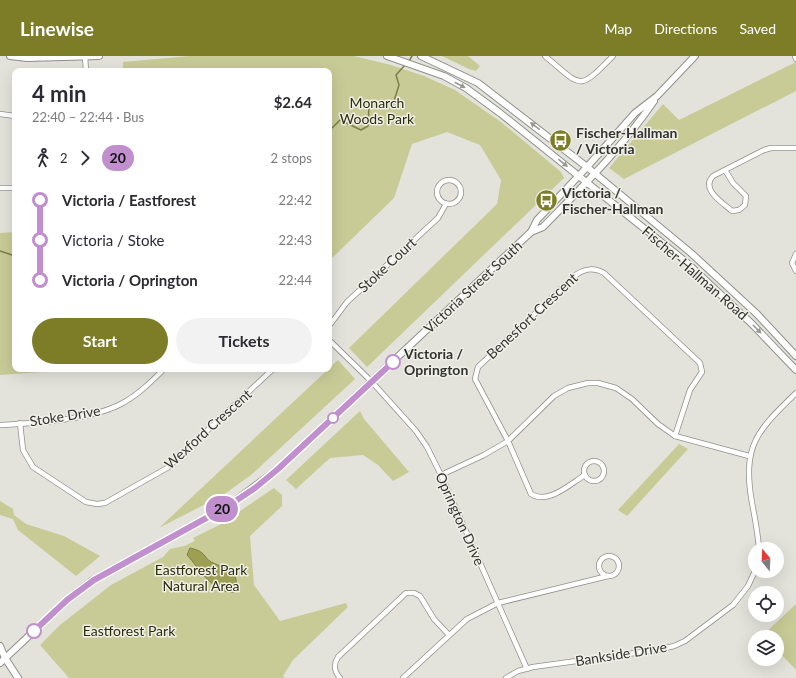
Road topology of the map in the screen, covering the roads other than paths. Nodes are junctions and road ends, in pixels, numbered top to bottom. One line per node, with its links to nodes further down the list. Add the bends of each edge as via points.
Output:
1 (10, 56): 2 (main road)
2 (85, 56): 3 (main road); 11 (street)
3 (99, 56)
4 (388, 56): 19 (main road, Fischer-Hallman Road, one-way to 19, via 444,76 480,97)
5 (421, 56): 16 (main road, Fischer-Hallman Road, one-way to 5, via 478,82)
6 (545, 56): 7 (street, via 573,80 585,82)
7 (613, 56)
8 (695, 56): 12 (main road, Victoria Street South)
9 (795, 56): 10 (street)
10 (796, 59)
11 (86, 68)
12 (657, 96): 16 (main road, Victoria Street South, via 635,113); 18 (main road, Victoria Street South, via 642,119)
13 (0, 114): 14 (street)
14 (12, 116)
15 (796, 148): 17 (street, via 764,150)
16 (587, 167): 18 (main road, Fischer-Hallman Road); 19 (main road, Victoria Street South)
17 (725, 170): 17 (street, via 709,179 708,185 732,211 739,210 745,205 746,196)
18 (595, 174): 20 (main road, Victoria Street South); 29 (main road, Fischer-Hallman Road, via 691,254 757,314)
19 (579, 176): 20 (main road, Fischer-Hallman Road); 24 (main road, Victoria Street South, via 537,220)
20 (586, 182): 24 (main road, Victoria Street South, via 543,227); 30 (main road, Fischer-Hallman Road, one-way to 30, via 686,262)
21 (0, 188): 22 (street)
22 (12, 188)
23 (446, 204): 23 (street, Stoke Court, via 456,202 461,194 459,185 450,180 440,183 437,188 437,197); 27 (street, Stoke Court, via 438,218 347,302)
24 (531, 232): 33 (main road, Victoria Street South)
25 (796, 254): 26 (street, via 792,263)
26 (796, 271)
27 (332, 322)
28 (332, 343): 33 (street)
29 (796, 356)
30 (796, 370)
31 (161, 372): 35 (street, Stoke Drive, via 142,391 110,409 82,416)
32 (270, 372): 35 (street, Wexford Crescent, via 167,468 105,503 86,502 33,468 23,450)
33 (372, 382): 40 (street, Oprington Drive, via 416,432); 48 (main road, Victoria Street South, via 255,488 228,506 94,580 67,600)
34 (796, 393): 39 (street, via 766,422 751,449)
35 (20, 424): 36 (street, Stoke Drive)
36 (0, 425)
37 (675, 436): 38 (street, via 616,388 588,383 568,388 554,396); 38 (street, Benesfort Crescent, via 690,390 702,372 700,363 604,274 591,269 577,274 478,367 475,379); 39 (street)
38 (508, 440): 40 (street, via 484,456); 41 (street, Benesfort Crescent, via 531,494 538,498 548,497)
39 (750, 456): 42 (street, via 748,482)
40 (441, 475): 45 (street, Oprington Drive)
41 (585, 475): 41 (street, via 589,480 598,480 603,476 604,467 597,461 589,462 584,468)
42 (758, 542)
43 (608, 576): 43 (street, via 615,574 620,567 617,559 610,556 603,558 599,566 601,572); 45 (street)
44 (752, 578): 49 (street, Bankside Drive, via 733,604 685,641 674,646)
45 (498, 603): 46 (street, via 466,619); 49 (street, Oprington Drive)
46 (449, 635): 51 (street, via 420,596 414,592 406,593 338,657 335,669); 52 (street)
47 (0, 646): 48 (main road)
48 (2, 659): 50 (main road)
49 (527, 669): 53 (street, Bankside Drive)
50 (18, 678)
51 (340, 678)
52 (404, 678)
53 (506, 678)

